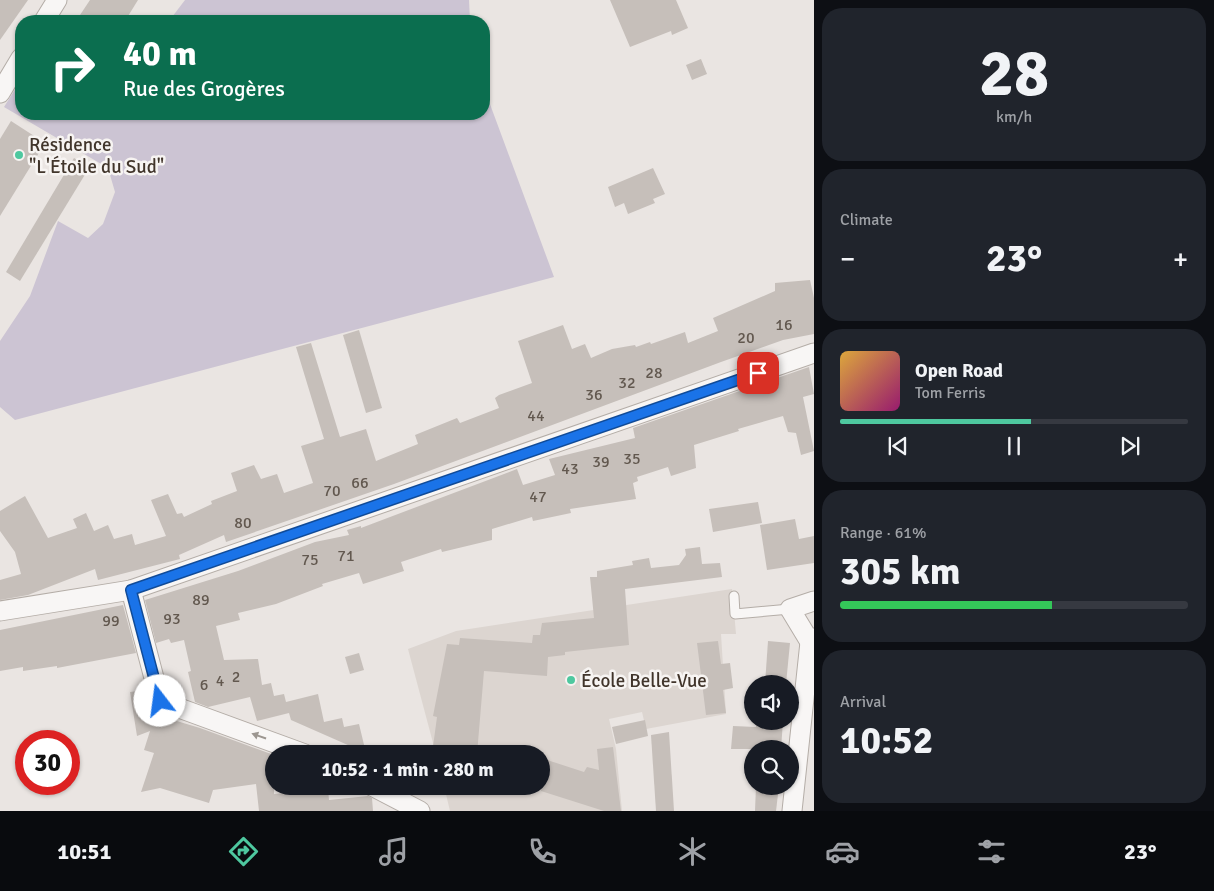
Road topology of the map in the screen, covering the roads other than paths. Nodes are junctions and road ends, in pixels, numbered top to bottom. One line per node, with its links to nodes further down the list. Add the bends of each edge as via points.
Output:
1 (57, 0): 2 (street)
2 (48, 15)
3 (15, 68): 4 (street)
4 (0, 93)
5 (814, 353): 6 (street)
6 (131, 590): 10 (street); 12 (street, one-way to 6, via 160,701)
7 (734, 596): 9 (lane, via 735,614)
8 (814, 600): 9 (street)
9 (790, 609): 11 (street)
10 (0, 611)
11 (812, 640): 16 (street)
12 (280, 745)
13 (383, 795): 14 (street)
14 (394, 804): 15 (street)
15 (420, 811)
16 (792, 811)

